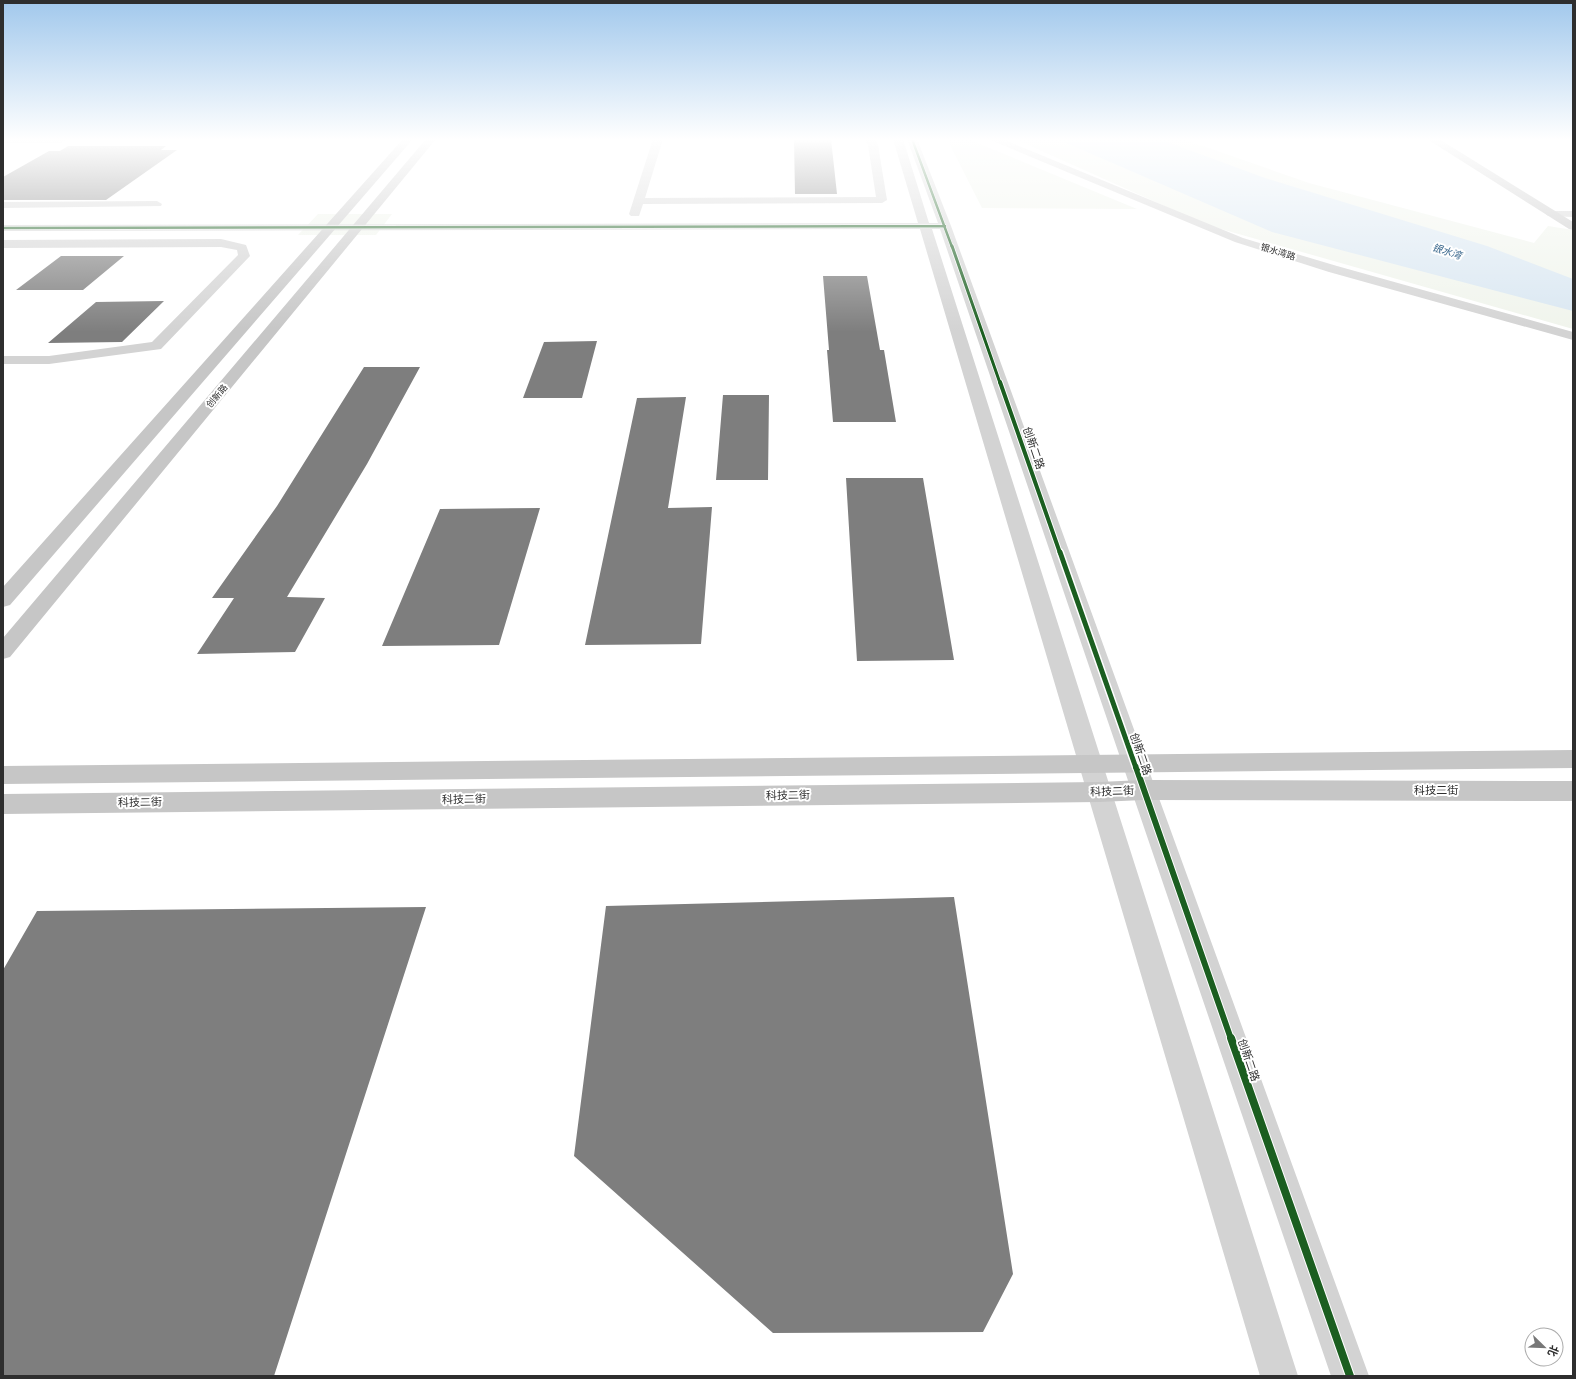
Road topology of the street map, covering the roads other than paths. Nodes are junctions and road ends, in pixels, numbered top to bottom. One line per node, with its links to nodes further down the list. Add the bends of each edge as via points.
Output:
1 (351, 203): 16 (main road)
2 (377, 203): 17 (main road, 创新路)
3 (638, 203): 12 (street)
4 (923, 203): 15 (street, 创新二路)
5 (1150, 203): 20 (street, 银水湾路, via 1239,240 1341,272)
6 (1535, 203): 11 (main road)
7 (157, 204): 10 (street)
8 (1560, 204): 14 (main road)
9 (3, 205): 10 (street)
10 (27, 205): 13 (street)
11 (1552, 214): 14 (street)
12 (634, 219): 15 (street); 17 (street)
13 (3, 220): 16 (street)
14 (1572, 221)
15 (933, 222): 17 (street); 25 (street, 创新二路); 26 (street, 创新二路)
16 (333, 223): 17 (street); 18 (street); 22 (main road)
17 (361, 223): 23 (main road, 创新路)
18 (3, 228)
19 (3, 244): 21 (street, via 221,243 242,248 244,256 156,346 49,360)
20 (1573, 336)
21 (3, 360)
22 (3, 600)
23 (3, 652)
24 (1573, 759): 26 (main road)
25 (1090, 764): 26 (main road); 27 (main road); 30 (street, 创新二路)
26 (1135, 764): 28 (street, 创新二路)
27 (3, 775)
28 (1143, 790): 29 (main road, 科技二街); 30 (main road, 科技二街); 33 (street, 创新二路)
29 (1573, 791)
30 (1099, 792): 31 (main road, 科技二街); 32 (street, 创新二路)
31 (3, 804)
32 (1279, 1376)
33 (1350, 1376)

